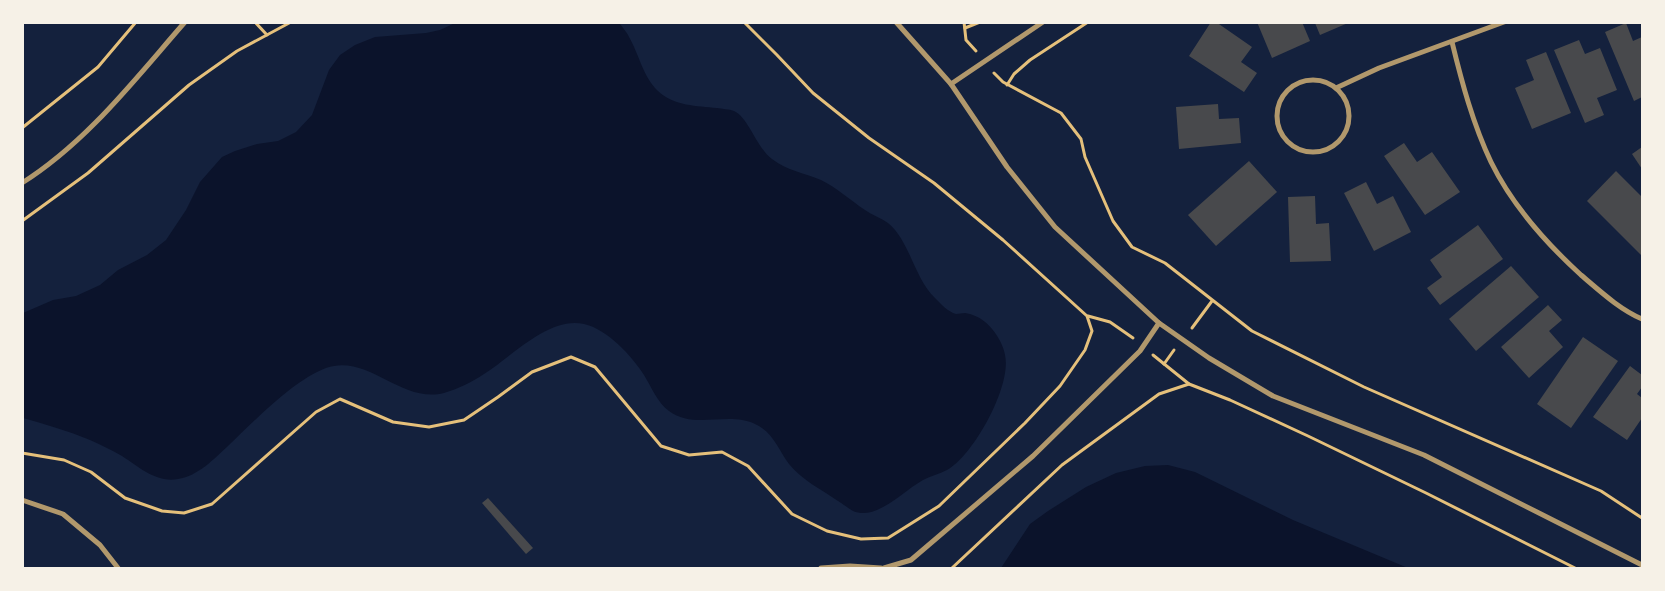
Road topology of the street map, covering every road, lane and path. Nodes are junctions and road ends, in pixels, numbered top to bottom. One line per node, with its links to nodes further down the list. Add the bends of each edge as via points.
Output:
1 (136, 22): 19 (path, via 98,67)
2 (185, 22): 20 (street, via 104,115 43,170)
3 (255, 22): 13 (path)
4 (291, 22): 13 (path)
5 (744, 22): 24 (path, via 813,93 869,138 934,183 1062,292 1087,316 1092,331 1085,350 1060,386 1025,423 939,506 888,538 861,539 827,531 792,514 748,466 722,452 689,455 661,446 595,367 571,357 532,372 464,420 429,427 393,422 340,398 316,412 212,504 184,514 162,511 125,498 91,472 64,460)
6 (896, 22): 16 (street)
7 (964, 22): 12 (path)
8 (980, 22): 12 (path)
9 (1043, 22): 15 (street)
10 (1088, 22): 17 (path, via 1030,60)
11 (1504, 22): 14 (street)
12 (965, 28): 15 (path, via 966,40)
13 (266, 35): 21 (path, via 189,85 88,173)
14 (1452, 42): 18 (street, via 1378,68); 22 (street, via 1465,96 1491,162 1508,190 1529,220 1571,265 1601,292)
15 (984, 61): 16 (street); 17 (path)
16 (951, 84): 23 (street, via 1007,167 1055,227)
17 (1007, 85): 26 (path, via 1061,113 1081,139 1085,157 1113,221 1132,247 1165,263 1252,331 1364,387 1601,491)
18 (1336, 88): 18 (street, via 1315,80 1293,86 1285,94 1277,115 1278,126 1291,144 1312,152 1333,146 1342,138 1349,118 1348,106)
19 (22, 128)
20 (22, 183)
21 (22, 221)
22 (1642, 319)
23 (1159, 323): 27 (street, via 1209,358 1273,396 1424,455); 30 (street, via 1140,350 1033,456 911,560)
24 (22, 453)
25 (22, 500): 28 (street, via 63,514 100,545)
26 (1642, 518)
27 (1642, 565)
28 (118, 568)
29 (822, 568): 30 (street)
30 (883, 568)
31 (952, 568): 32 (path, via 1062,465 1159,394 1189,384 1308,436)
32 (1575, 568)

